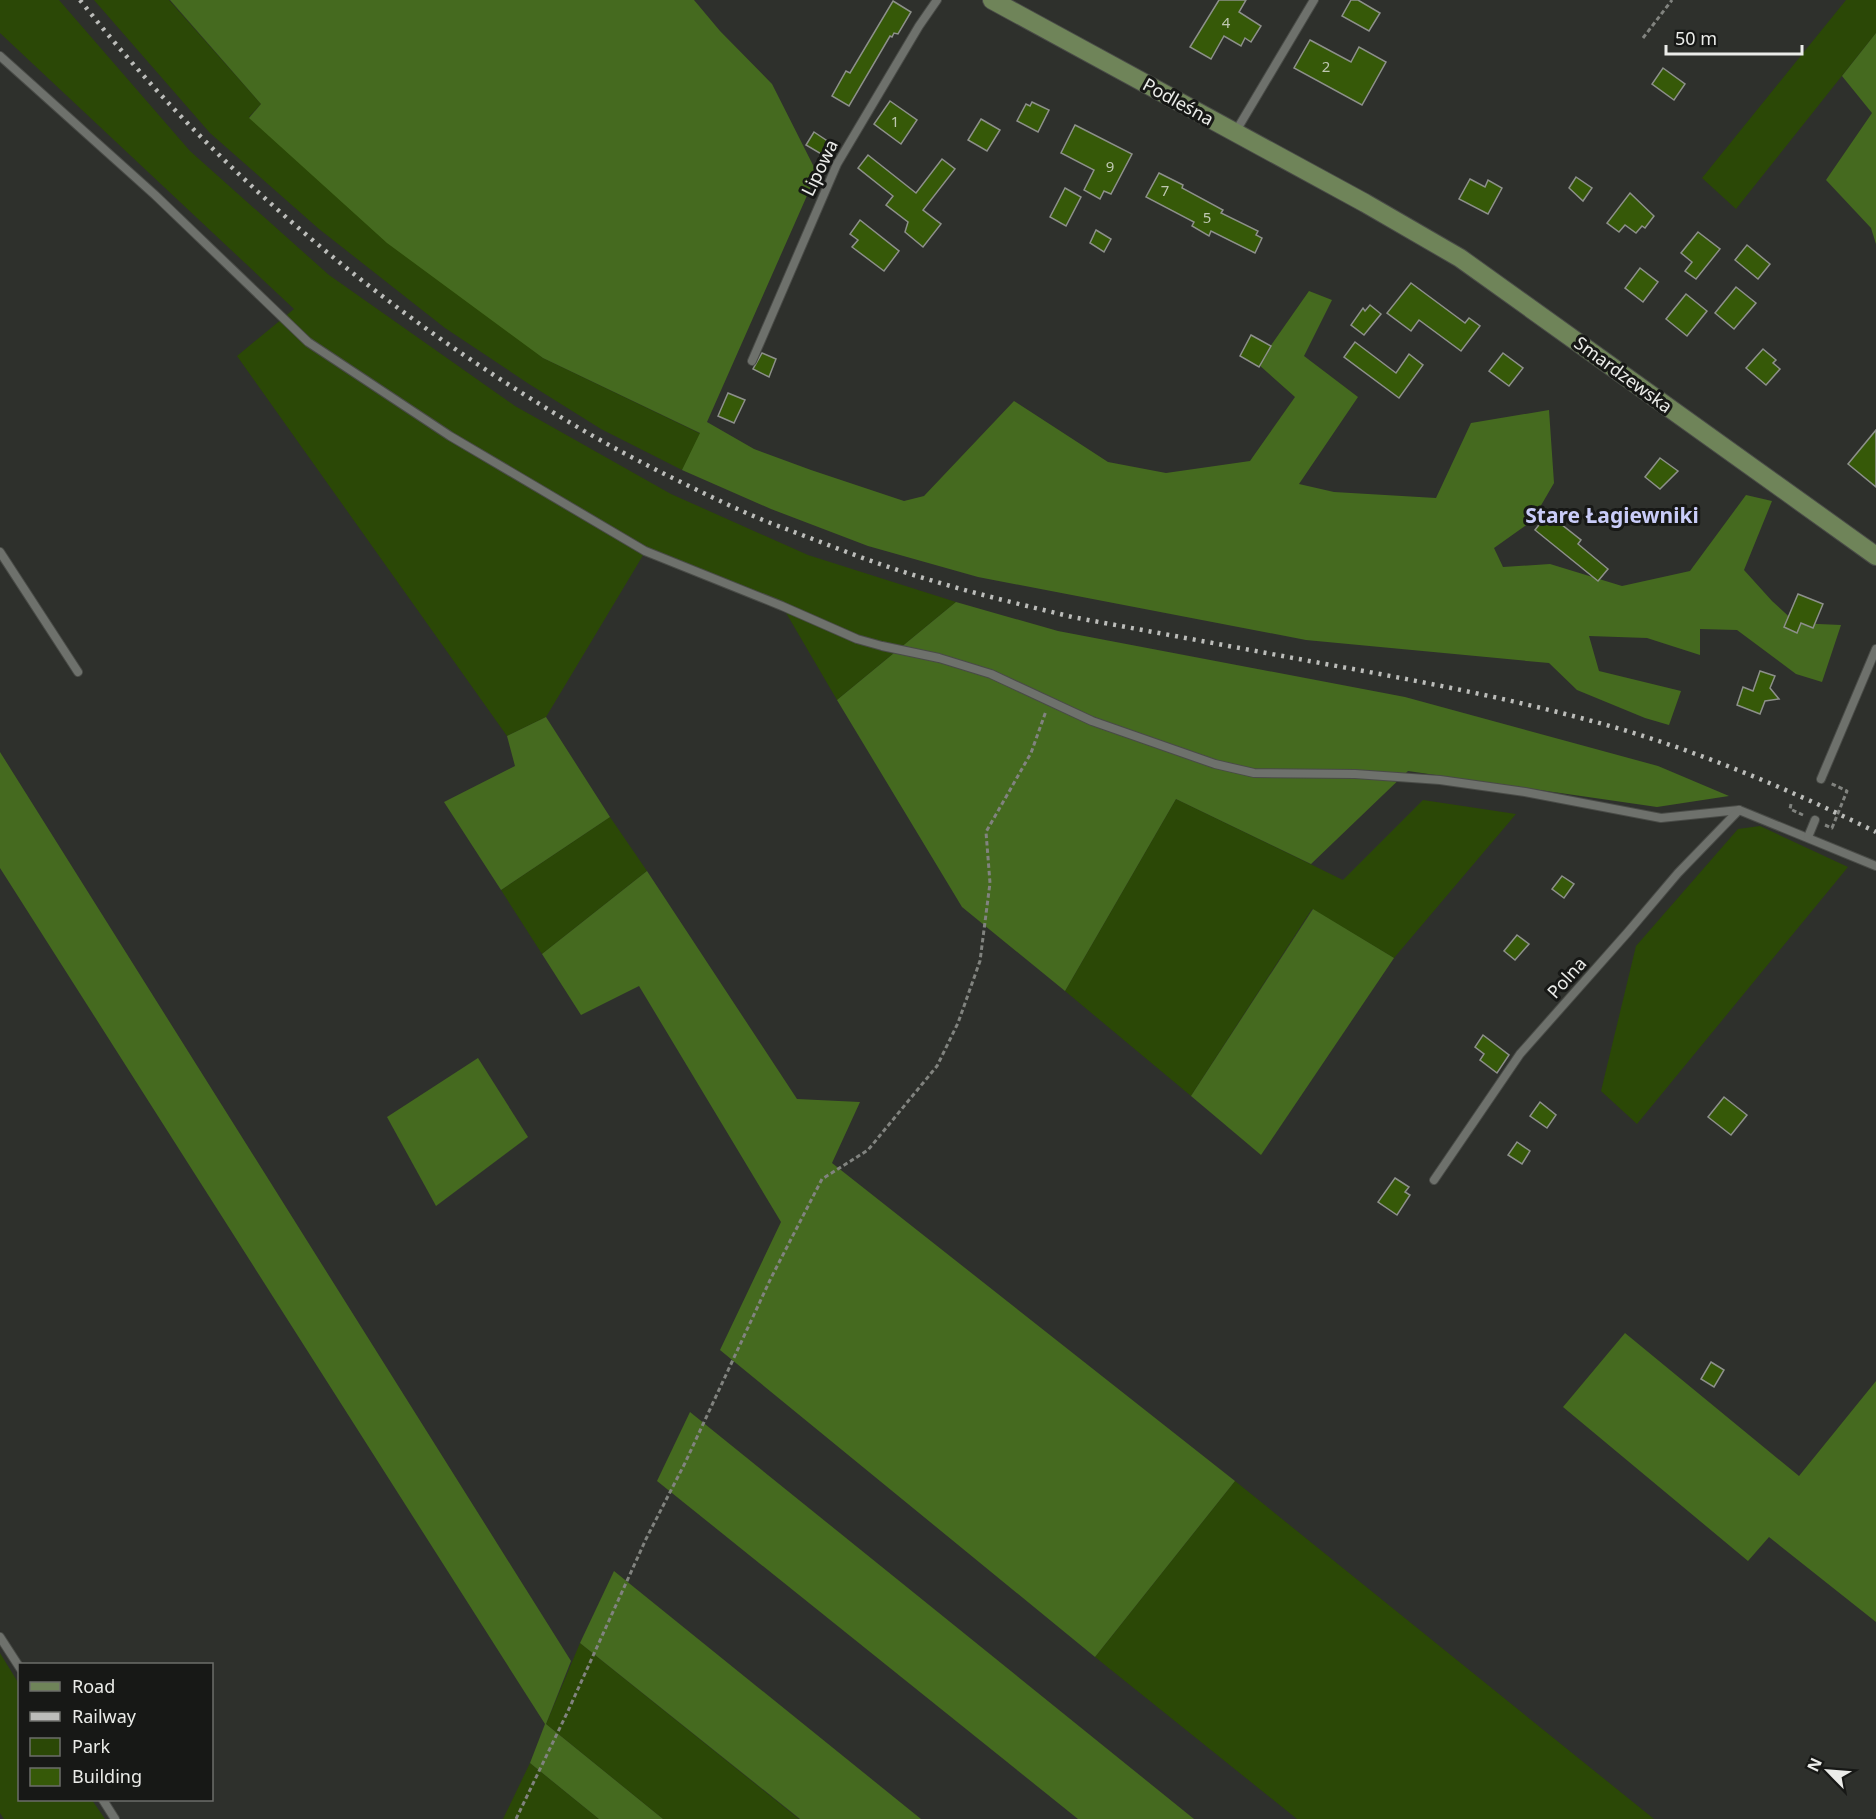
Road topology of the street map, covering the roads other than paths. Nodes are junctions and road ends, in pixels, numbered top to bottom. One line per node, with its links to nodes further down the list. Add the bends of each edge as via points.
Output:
1 (937, 0): 7 (lane, Lipowa, via 837,165)
2 (992, 0): 5 (street, Podleśna)
3 (1314, 0): 5 (lane)
4 (0, 56): 13 (lane, via 155,195 308,342 450,436 645,552 857,639 991,674 1092,721 1215,764 1254,773 1440,780 1661,818)
5 (1235, 133): 6 (street, Podleśna)
6 (1365, 203): 9 (street, Smardzewska, via 1460,258)
7 (752, 361)
8 (0, 552): 11 (lane)
9 (1876, 556)
10 (1876, 649): 12 (lane)
11 (78, 672)
12 (1821, 779)
13 (1739, 810): 15 (lane); 17 (lane, Polna, via 1678,873 1520,1054)
14 (1815, 820): 15 (lane)
15 (1808, 837): 16 (lane)
16 (1876, 866)
17 (1434, 1180)
18 (0, 1637): 19 (lane)
19 (18, 1665)
20 (104, 1801): 21 (lane)
21 (115, 1819)

